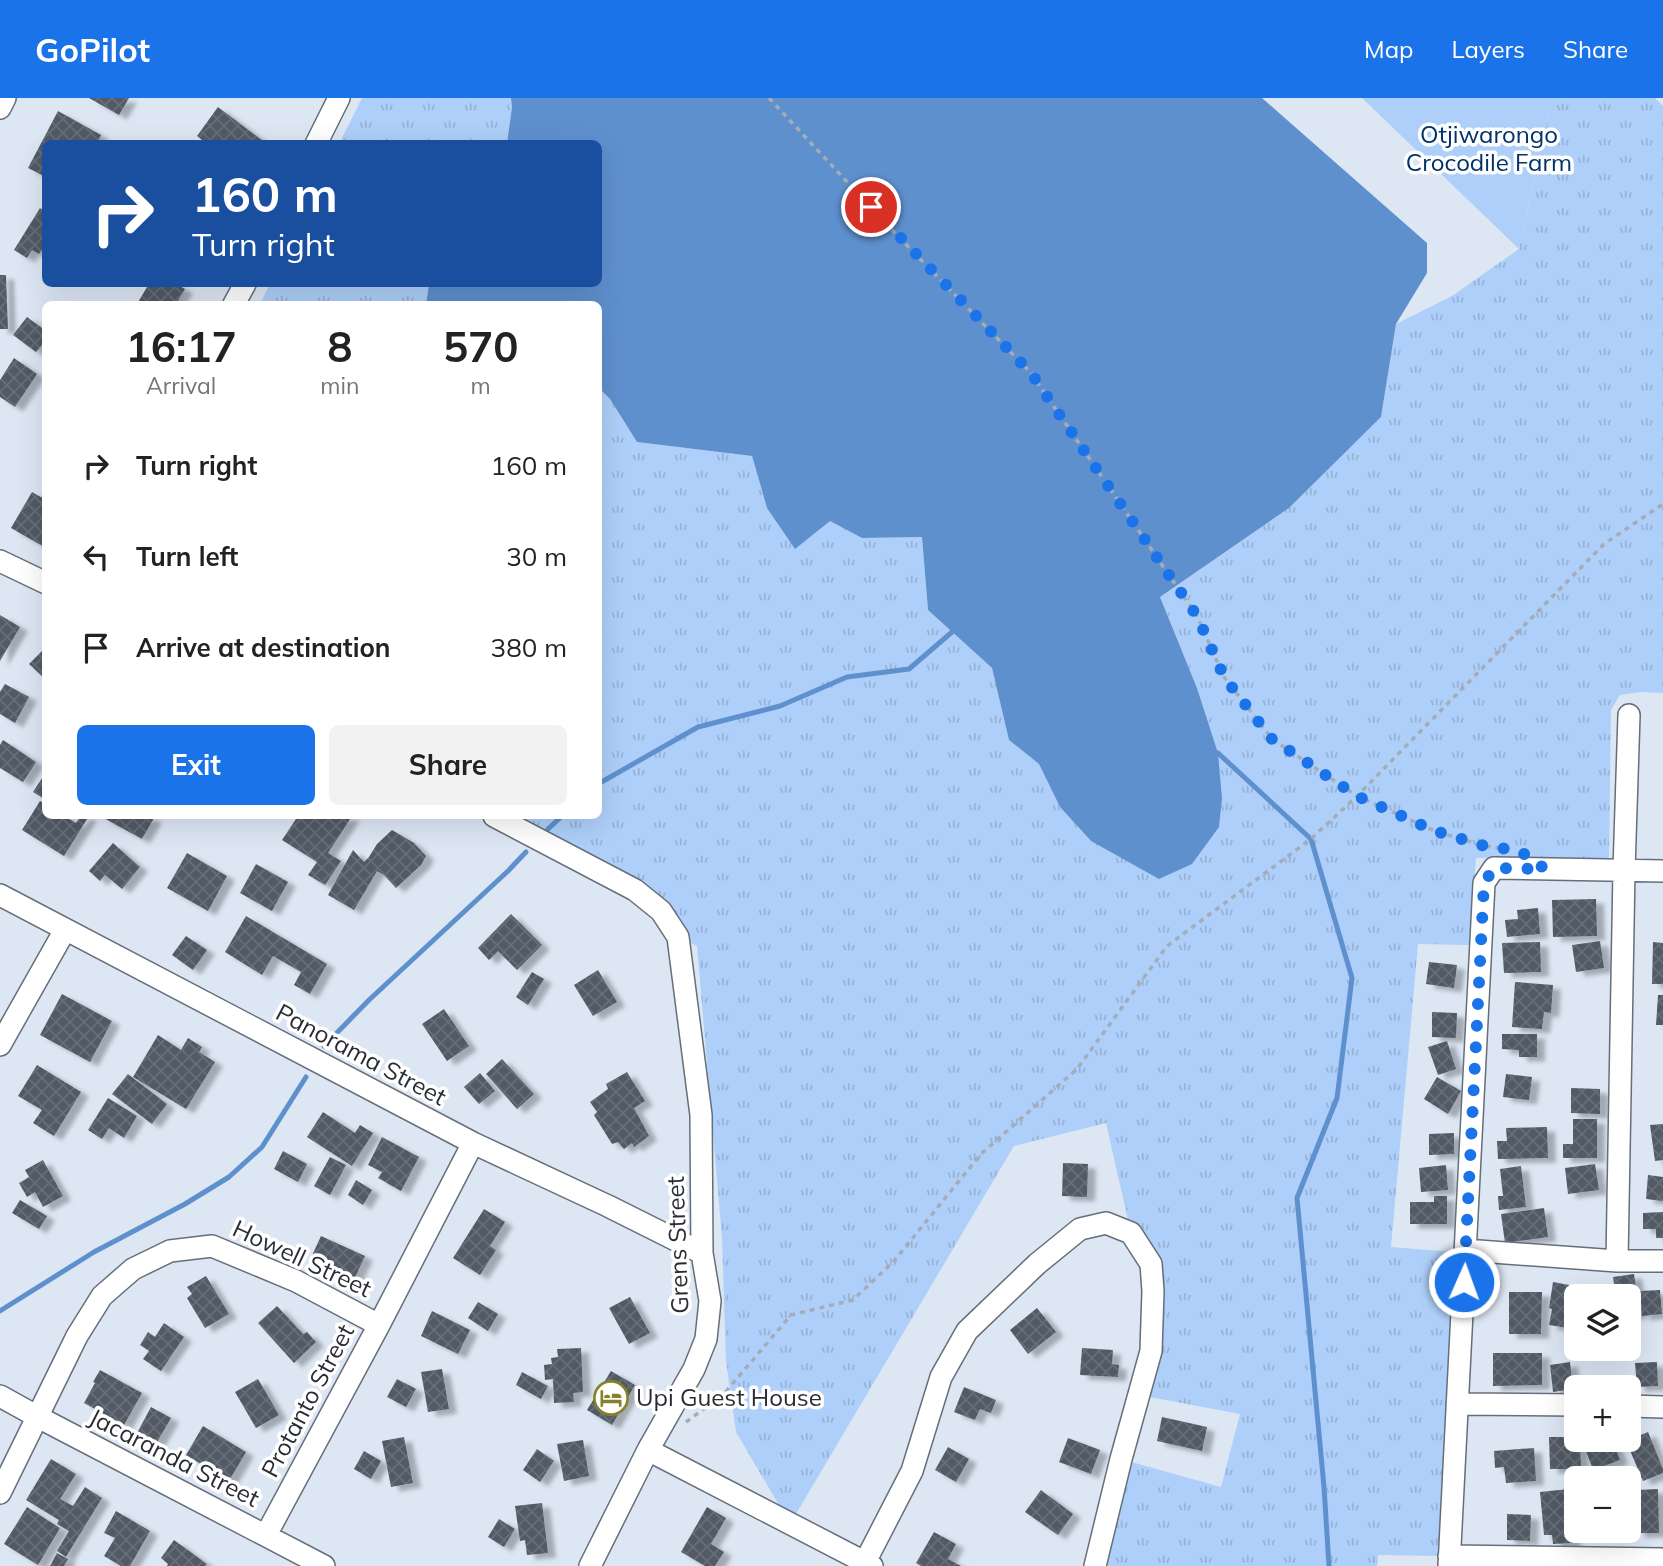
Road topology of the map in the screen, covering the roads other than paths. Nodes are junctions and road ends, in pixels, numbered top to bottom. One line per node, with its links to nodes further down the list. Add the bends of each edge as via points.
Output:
1 (5, 98): 3 (street)
2 (339, 98): 4 (street)
3 (0, 108)
4 (318, 140)
5 (0, 561): 6 (street)
6 (42, 581)
7 (1629, 715): 9 (street)
8 (500, 819): 16 (street, Grens Street, via 635,890 661,911 678,937 701,1115)
9 (1624, 870): 10 (street); 15 (street, via 1494,868 1484,883); 17 (street)
10 (1663, 871)
11 (0, 895): 12 (street, Panorama Street)
12 (65, 930): 13 (street); 14 (street, Panorama Street)
13 (0, 1045)
14 (473, 1143): 16 (street, Panorama Street); 19 (street, Protanto Street)
15 (1465, 1250): 17 (street); 21 (street)
16 (702, 1252): 26 (street, Grens Street, via 710,1301 706,1339)
17 (1617, 1261): 18 (street)
18 (1663, 1261)
19 (379, 1325): 25 (street, Howell Street, via 296,1281 212,1246 170,1251 133,1269 102,1296 77,1336); 28 (street, Protanto Street)
20 (0, 1396): 25 (street, Jacaranda Street)
21 (1457, 1404): 22 (street); 30 (street)
22 (1564, 1405)
23 (1641, 1406): 24 (street)
24 (1663, 1407)
25 (38, 1418): 27 (street, Howell Street); 28 (street, Jacaranda Street)
26 (648, 1450): 31 (street); 33 (street, Grens Street)
27 (0, 1493)
28 (266, 1535): 32 (street, Jacaranda Street)
29 (1663, 1559): 30 (street)
30 (1449, 1561)
31 (867, 1565): 34 (street, via 912,1471 941,1377 967,1331 1080,1229 1106,1223 1131,1233 1151,1264 1153,1303 1151,1351)
32 (324, 1566)
33 (590, 1566)
34 (1095, 1566)

